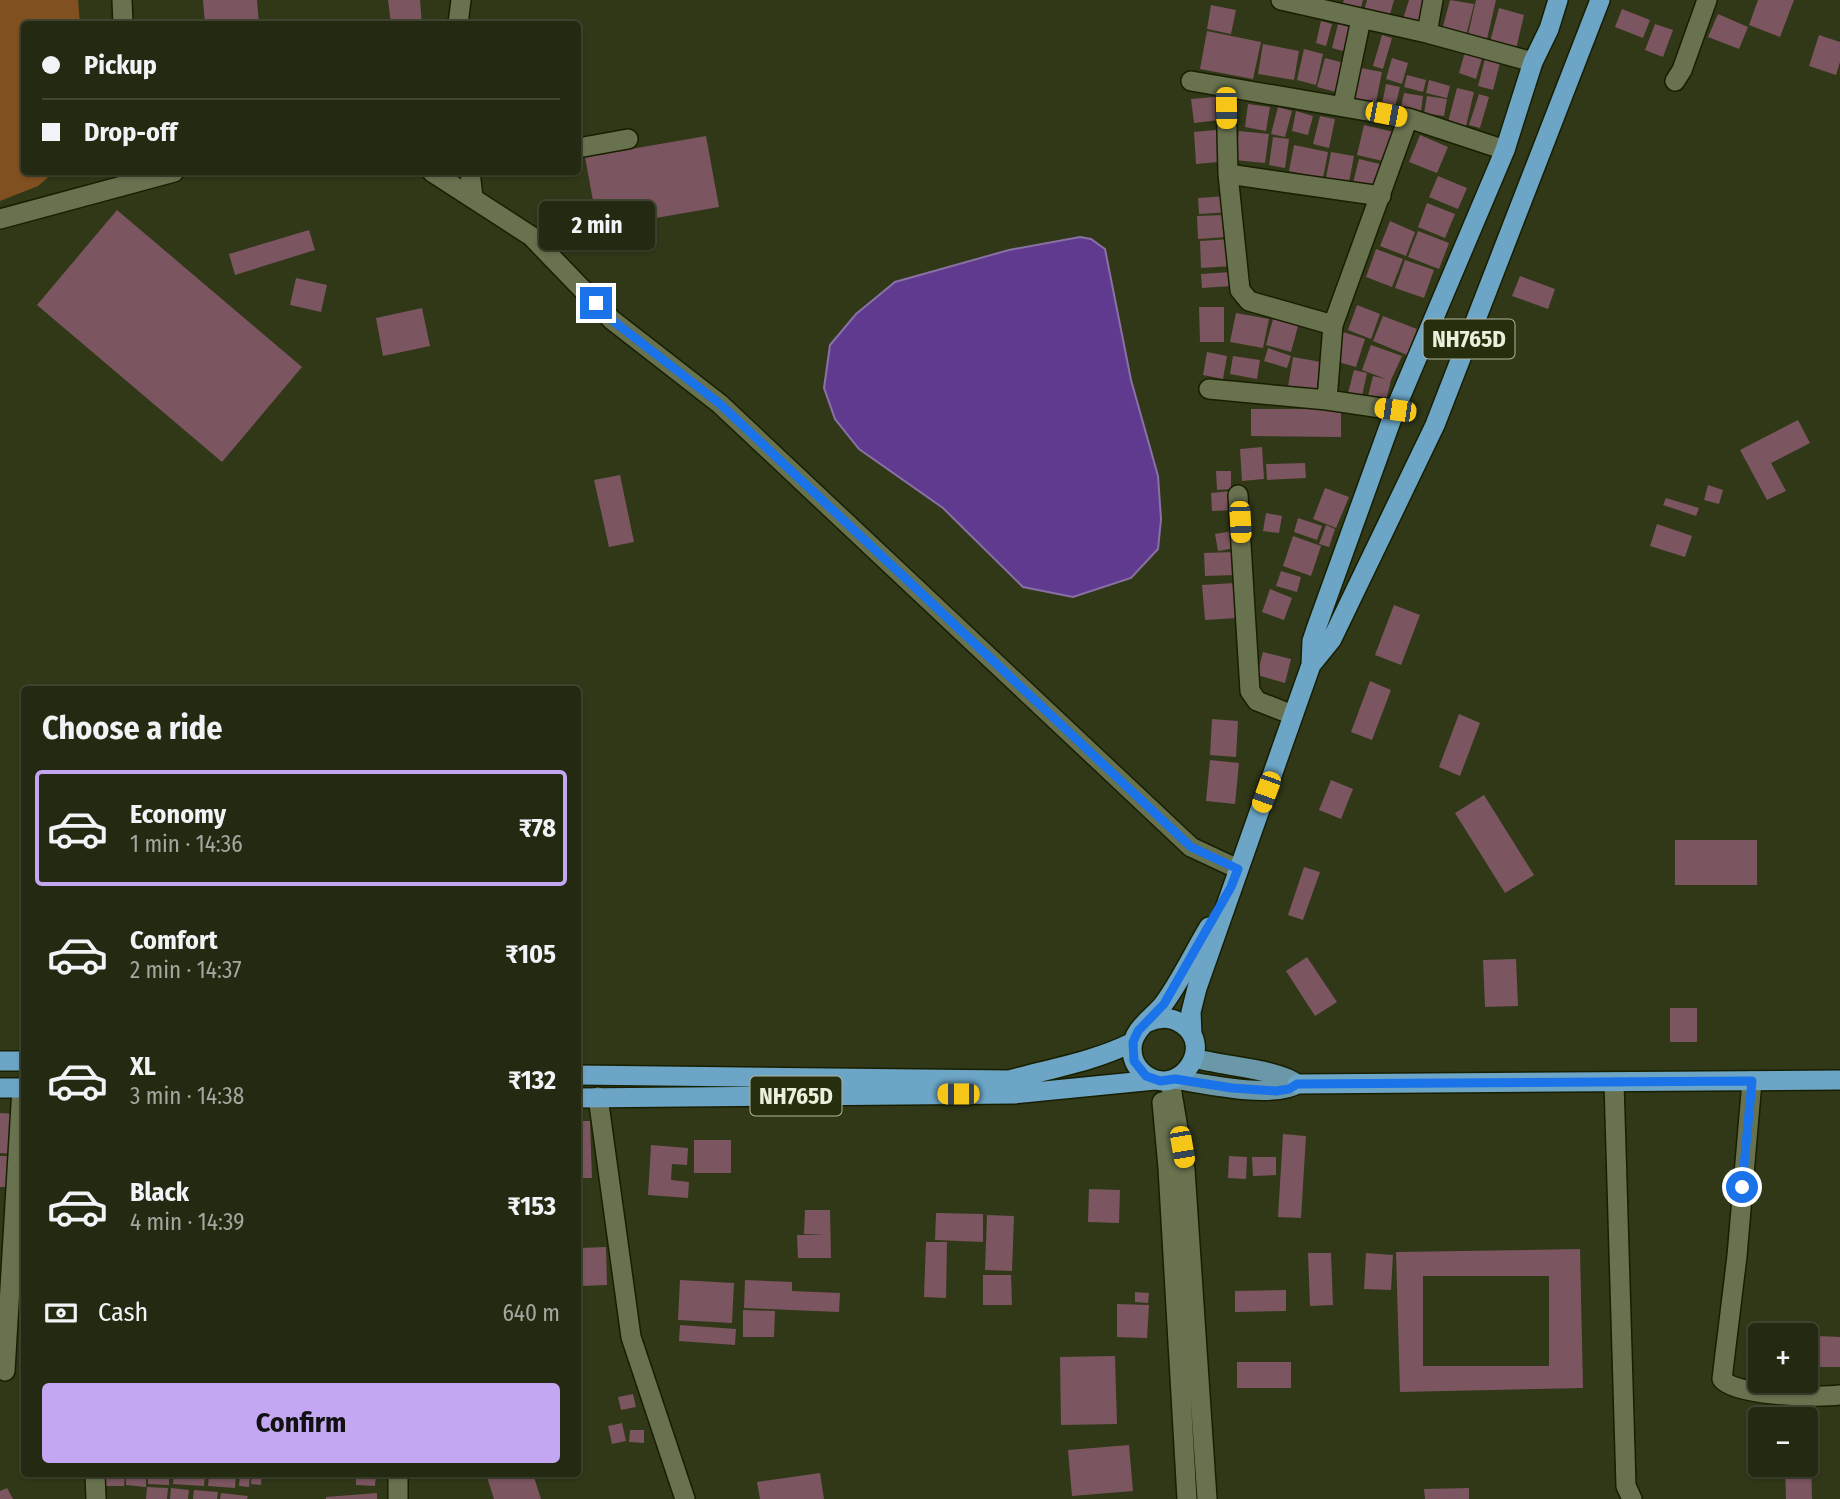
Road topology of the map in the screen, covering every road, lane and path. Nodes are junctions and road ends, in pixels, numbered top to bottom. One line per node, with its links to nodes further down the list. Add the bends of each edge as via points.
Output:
1 (122, 0): 9 (street)
2 (461, 0): 10 (street)
3 (1281, 0): 8 (street)
4 (1433, 0): 11 (street)
5 (1558, 0): 12 (highway, NH765D)
6 (1600, 0): 33 (highway, NH765D, via 1435,425 1332,639)
7 (1707, 0): 14 (street)
8 (1362, 19): 11 (street); 16 (street)
9 (123, 21)
10 (458, 21)
11 (1427, 33): 12 (street)
12 (1533, 62): 20 (highway, NH765D)
13 (1191, 81): 15 (street)
14 (1675, 81)
15 (1226, 87): 16 (street); 21 (street)
16 (1343, 105): 17 (street)
17 (1408, 118): 20 (street); 25 (street)
18 (628, 139): 19 (street)
19 (581, 147)
20 (1505, 150): 31 (highway, NH765D)
21 (1228, 174): 25 (street); 28 (street, via 1244,296)
22 (437, 175): 26 (street)
23 (470, 175): 26 (street)
24 (131, 177): 27 (street)
25 (1381, 195): 28 (street)
26 (473, 197): 35 (street, via 531,236 612,320 720,404 1191,847)
27 (0, 219)
28 (1334, 325): 30 (street)
29 (1209, 389): 30 (street)
30 (1327, 400): 31 (street)
31 (1395, 410): 33 (highway, NH765D, via 1312,641)
32 (1238, 495): 34 (street, via 1250,691 1257,701)
33 (1311, 665): 34 (highway, NH765D)
34 (1293, 715): 35 (highway, NH765D)
35 (1235, 878): 36 (highway, NH765D, via 1164,1004); 37 (highway, NH765D, via 1197,988)
36 (1146, 1023): 37 (highway, via 1174,1020); 38 (highway, NH765D)
37 (1192, 1035): 39 (highway, NH765D)
38 (1133, 1042): 42 (highway, NH765D, via 1089,1061 1009,1080); 43 (highway, via 1139,1069)
39 (1194, 1058): 43 (highway, via 1184,1074); 47 (main road, via 1282,1075)
40 (0, 1061): 41 (highway)
41 (21, 1061)
42 (581, 1075)
43 (1165, 1080): 47 (main road, via 1276,1091); 50 (highway, NH765D, via 1014,1094); 60 (street); 61 (street, via 1185,1170)
44 (1840, 1080): 45 (highway)
45 (1752, 1081): 46 (highway); 54 (street, via 1723,1379 1731,1386 1761,1392 1818,1398)
46 (1614, 1082): 47 (highway); 62 (street, via 1626,1486)
47 (1297, 1084)
48 (0, 1088): 49 (highway)
49 (21, 1088)
50 (598, 1097): 51 (highway, NH765D); 59 (street, via 631,1337)
51 (581, 1098)
52 (21, 1119): 53 (street)
53 (5, 1371)
54 (1840, 1395)
55 (95, 1477): 57 (street)
56 (398, 1477): 58 (street)
57 (96, 1499)
58 (398, 1499)
59 (685, 1499)
60 (1187, 1499)
61 (1208, 1499)
62 (1632, 1499)

